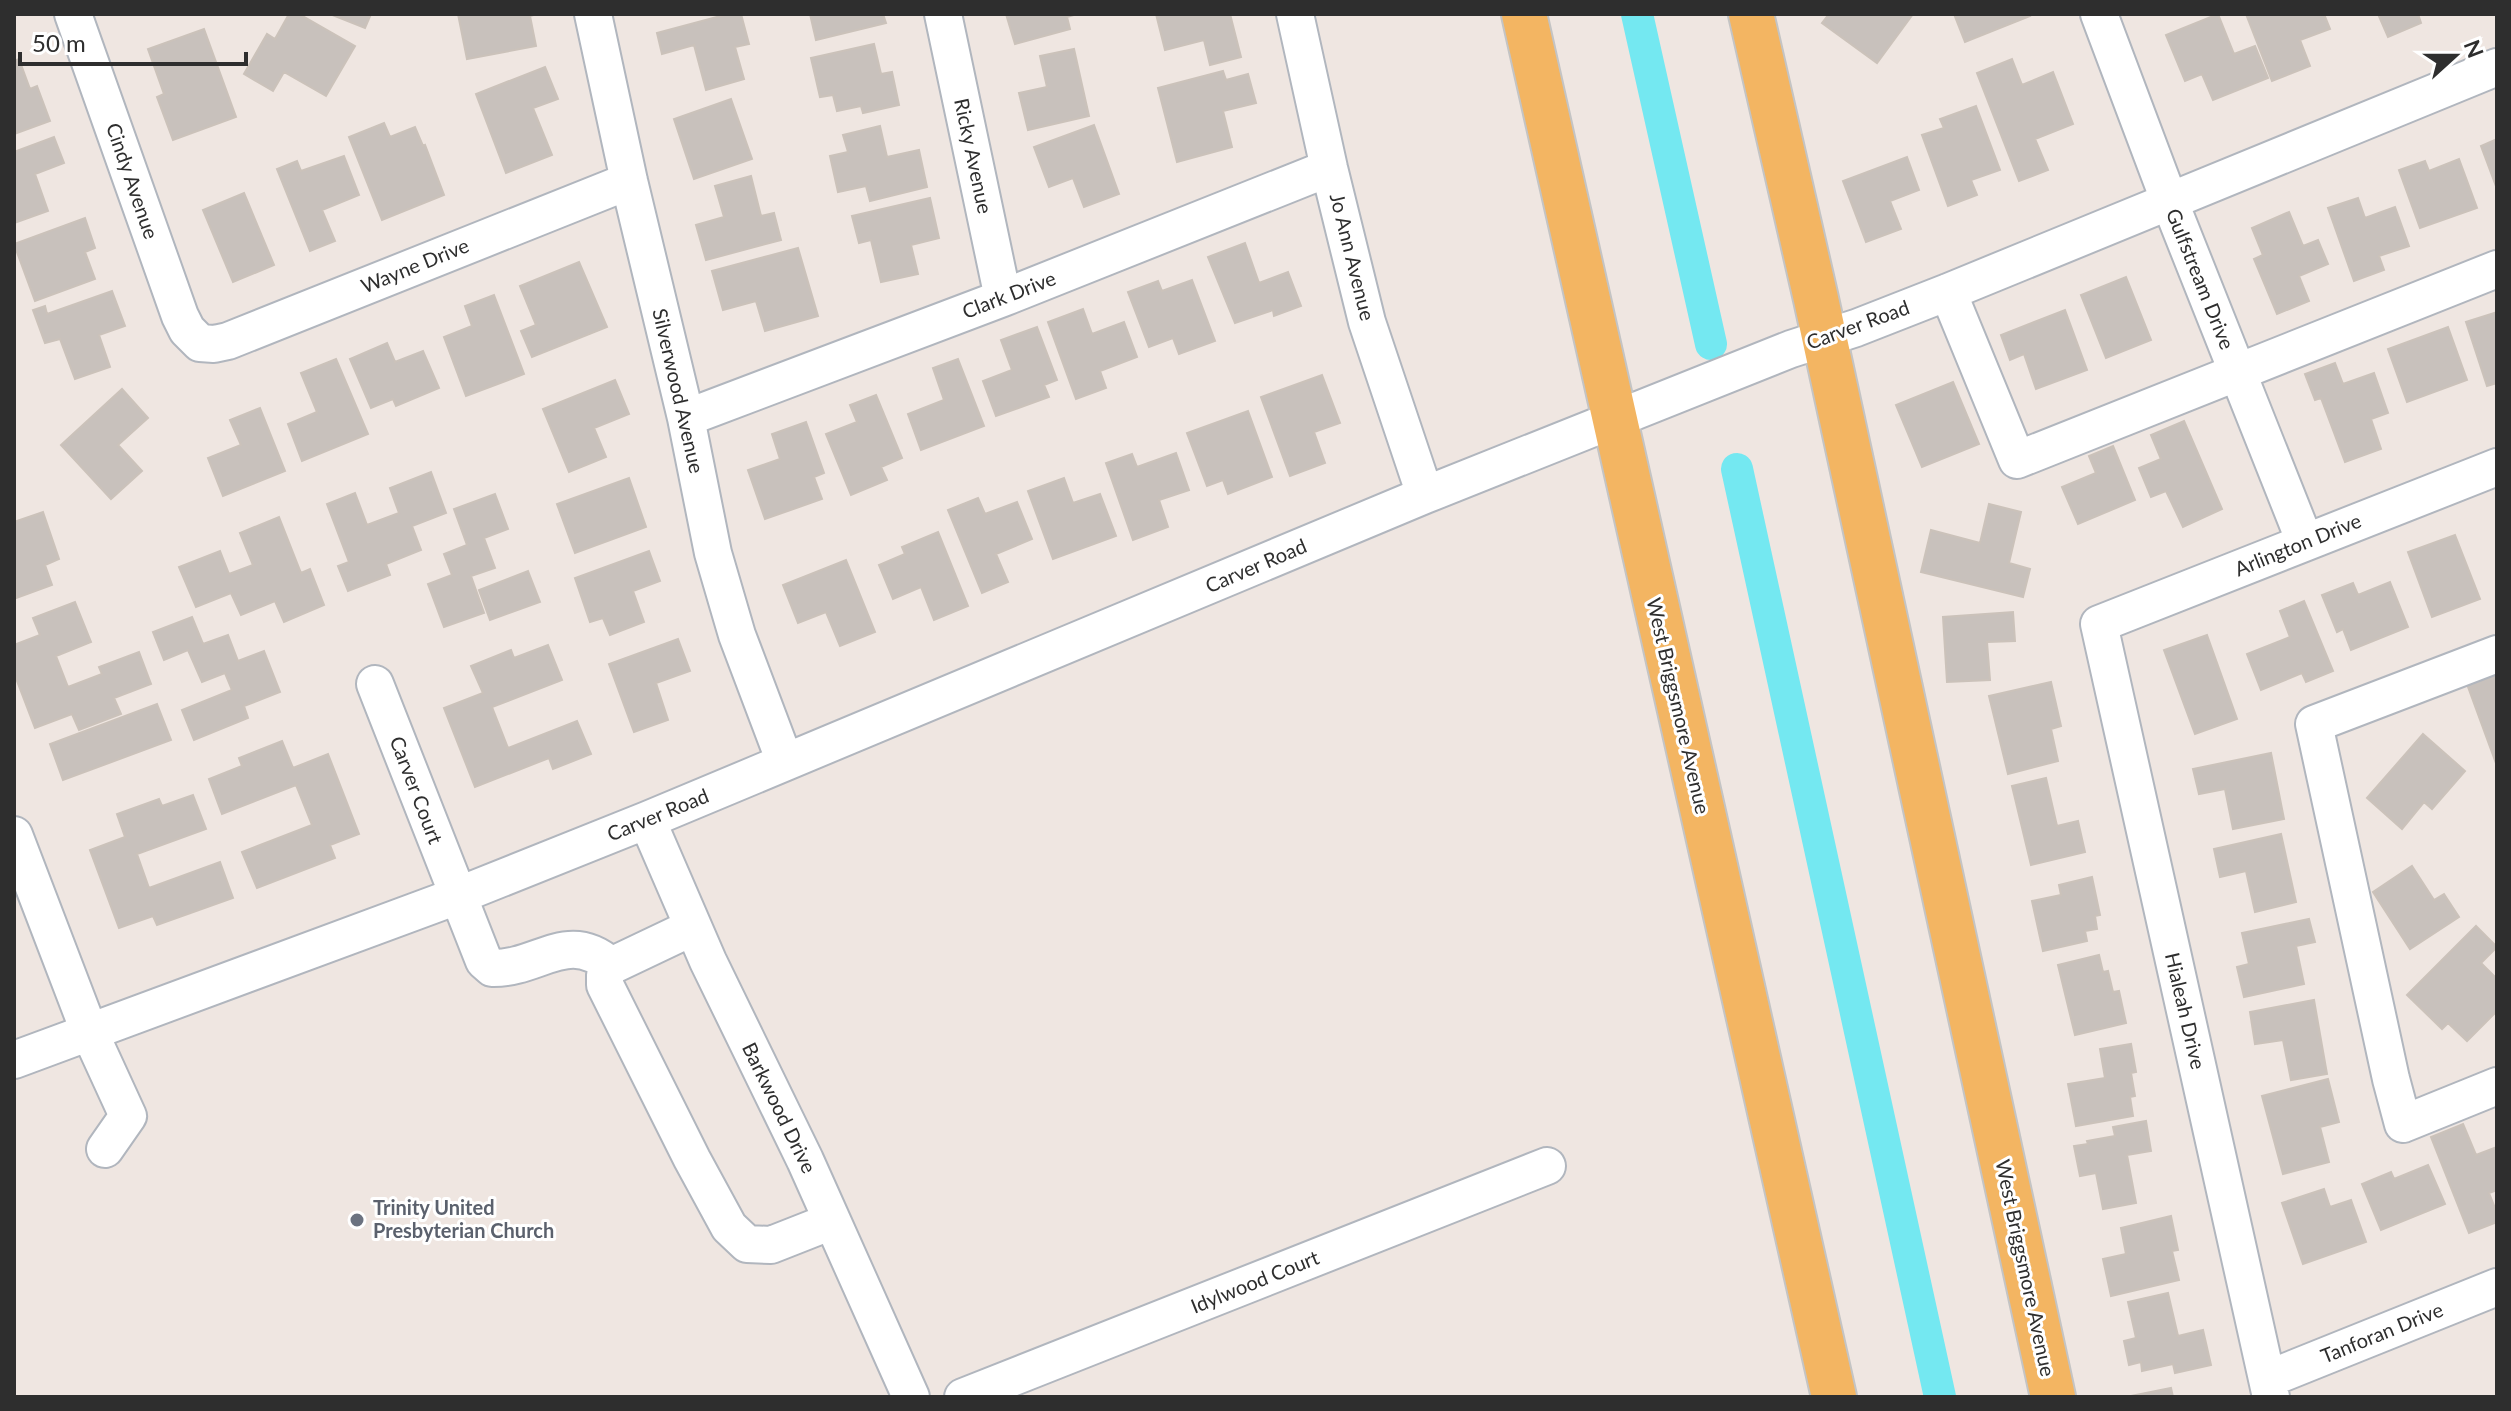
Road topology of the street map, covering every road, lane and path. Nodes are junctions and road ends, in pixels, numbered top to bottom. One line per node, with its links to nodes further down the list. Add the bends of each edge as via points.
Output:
1 (73, 14): 16 (street, Cindy Avenue, via 180,316)
2 (593, 14): 10 (street, Silverwood Avenue)
3 (943, 14): 14 (street, Ricky Avenue)
4 (1295, 14): 9 (street, Jo Ann Avenue)
5 (1524, 14): 19 (main road, West Briggsmore Avenue)
6 (1751, 14): 15 (main road, West Briggsmore Avenue)
7 (2099, 14): 11 (street, Gulfstream Drive)
8 (2497, 67): 11 (street, Carver Road)
9 (1329, 168): 14 (street, Clark Drive); 21 (street, Jo Ann Avenue, via 1367,322)
10 (629, 181): 16 (street, Wayne Drive, via 228,341); 18 (street, Silverwood Avenue)
11 (2169, 200): 13 (street, Carver Road); 17 (street, Gulfstream Drive)
12 (2497, 269): 17 (street)
13 (1948, 292): 15 (street, Carver Road); 17 (street, via 2017,460)
14 (1003, 298): 18 (street, Clark Drive)
15 (1824, 339): 19 (street, Carver Road); 43 (main road, West Briggsmore Avenue)
16 (200, 343)
17 (2237, 371): 22 (street, Gulfstream Drive)
18 (686, 418): 26 (street, Silverwood Avenue, via 713,553 737,635)
19 (1613, 420): 21 (street, Carver Road); 42 (main road, West Briggsmore Avenue)
20 (2497, 467): 22 (street, Arlington Drive)
21 (1425, 495): 26 (street, Carver Road)
22 (2305, 542): 23 (street, Arlington Drive)
23 (2099, 624): 39 (street, Hialeah Drive)
24 (2497, 654): 34 (street, via 2314,724 2403,1124)
25 (375, 684): 29 (street, Carver Court)
26 (785, 762): 27 (street, Carver Road)
27 (647, 820): 29 (street, Carver Road); 30 (street, Barkwood Drive)
28 (14, 835): 32 (street)
29 (457, 896): 31 (street, Carver Court, via 484,961 492,968 579,949 598,954); 32 (street, Carver Road)
30 (693, 927): 31 (street); 37 (street, Barkwood Drive)
31 (611, 966): 37 (street, via 605,985 729,1227 747,1244 771,1245)
32 (89, 1031): 33 (street, Carver Road); 35 (street, via 128,1116)
33 (14, 1060)
34 (2497, 1086)
35 (105, 1149)
36 (1547, 1166): 41 (street, Idylwood Court)
37 (832, 1221): 40 (street, Barkwood Drive)
38 (2497, 1287): 39 (street, Tanforan Drive)
39 (2270, 1388)
40 (911, 1397)
41 (963, 1397)
42 (1834, 1397)
43 (2053, 1397)

